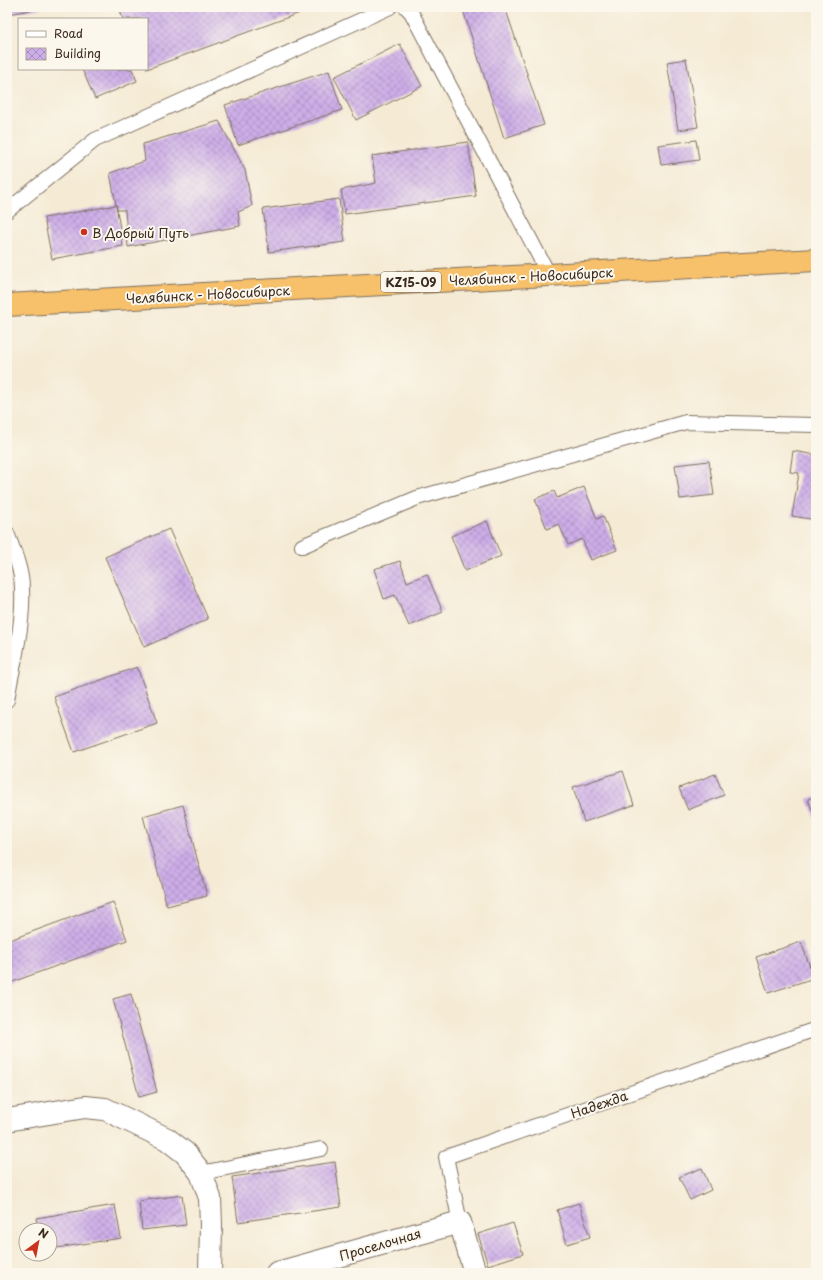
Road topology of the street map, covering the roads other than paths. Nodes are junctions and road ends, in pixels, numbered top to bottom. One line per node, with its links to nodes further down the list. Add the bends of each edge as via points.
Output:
1 (390, 7): 3 (lane, via 95,140)
2 (406, 7): 5 (lane, via 411,12)
3 (7, 211)
4 (816, 260): 5 (highway, Челябинск - Новосибирск / KZ15-09)
5 (549, 275): 6 (highway, Челябинск - Новосибирск / KZ15-09)
6 (7, 305)
7 (816, 425): 9 (lane, via 686,422 417,498)
8 (7, 532): 10 (lane, via 15,553 22,587 22,616)
9 (302, 546)
10 (7, 700)
11 (816, 1029): 15 (lane, Надежда, via 446,1157)
12 (7, 1120): 14 (street, via 85,1107 105,1109 167,1139 185,1153)
13 (321, 1149): 14 (lane)
14 (201, 1173): 16 (street, via 210,1198)
15 (460, 1222): 17 (street, Проселочная); 18 (street)
16 (210, 1273)
17 (277, 1273)
18 (475, 1273)

